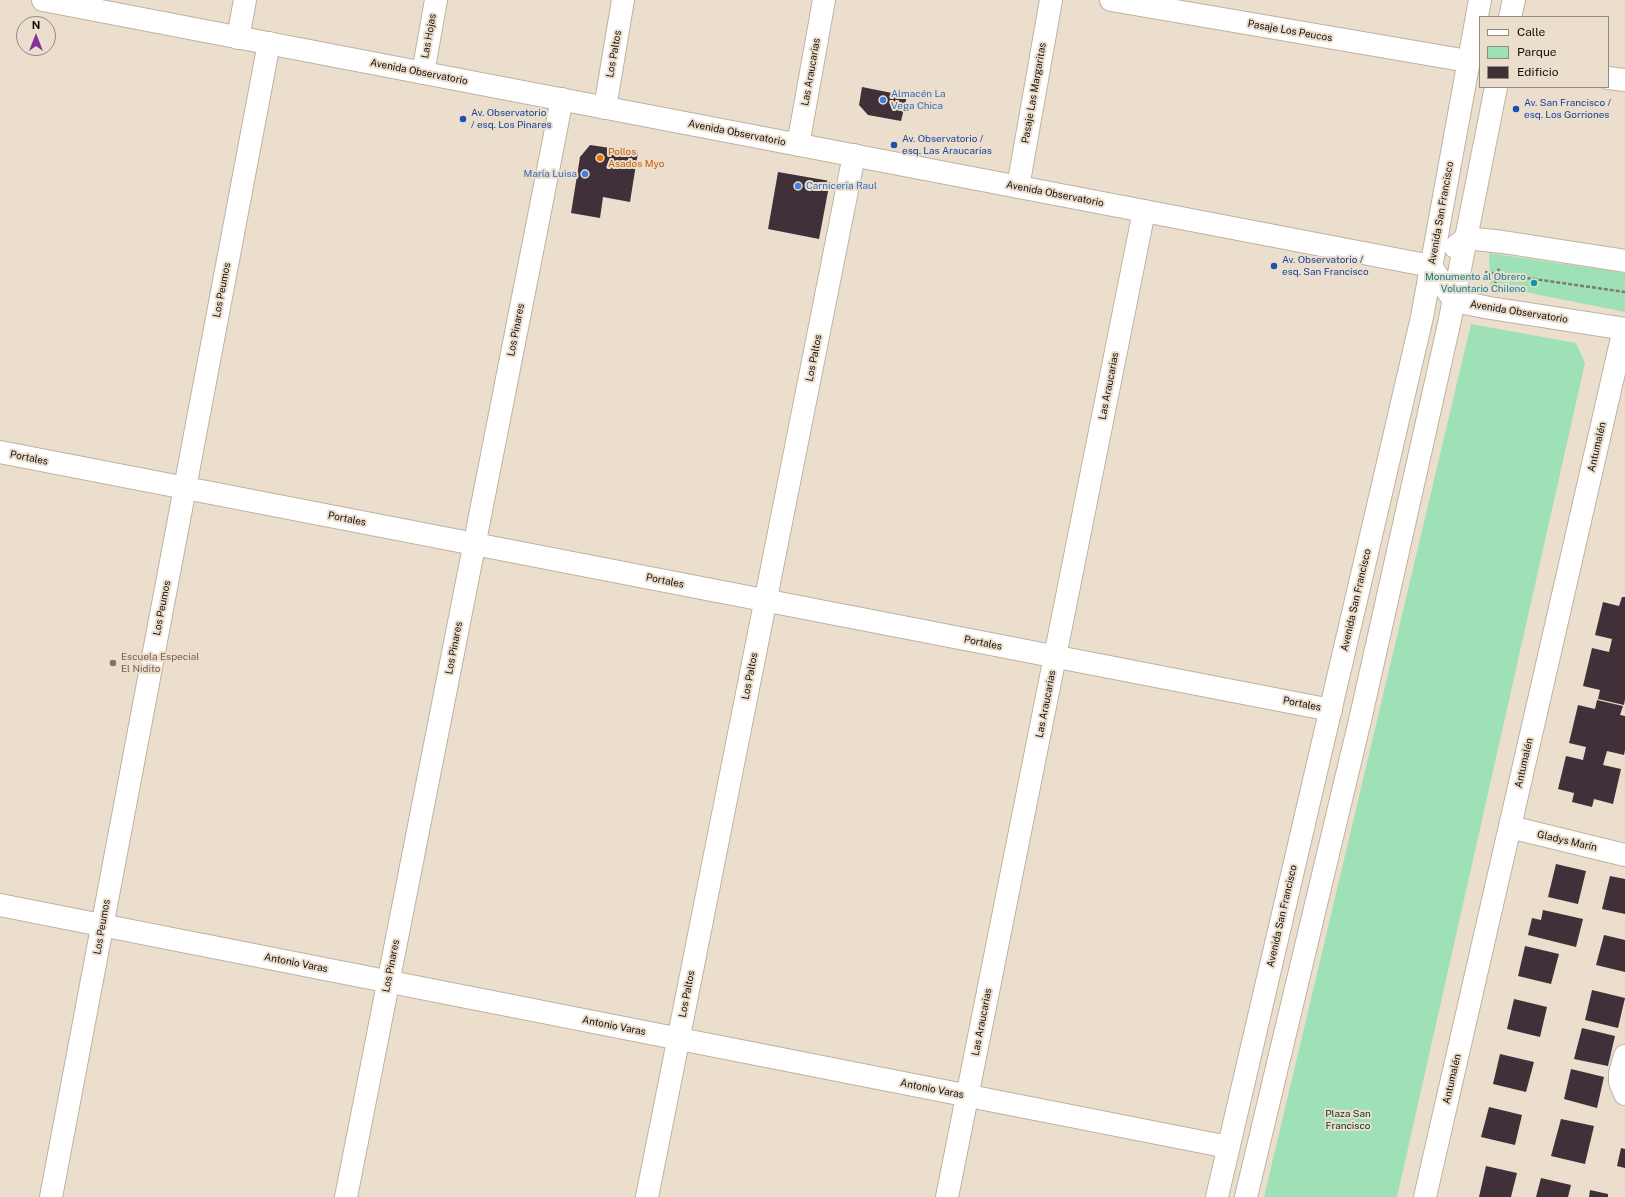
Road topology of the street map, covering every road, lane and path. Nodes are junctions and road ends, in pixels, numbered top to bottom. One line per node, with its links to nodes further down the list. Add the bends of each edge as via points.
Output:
1 (43, 0): 11 (street, Avenida Observatorio)
2 (245, 0): 11 (street)
3 (436, 0): 14 (street, Las Hojas)
4 (623, 0): 19 (street, Los Paltos)
5 (824, 0): 20 (street, Las Araucarias)
6 (1051, 0): 22 (street, Pasaje Las Margaritas)
7 (1111, 0): 13 (street, Pasaje Los Peucos)
8 (1480, 0): 13 (street, Avenida San Francisco)
9 (1514, 0): 10 (street)
10 (1510, 16)
11 (238, 38): 12 (street, Avenida Observatorio)
12 (269, 43): 14 (street, Avenida Observatorio); 35 (street, Los Peumos)
13 (1468, 61): 27 (street, Avenida San Francisco)
14 (423, 73): 18 (street, Avenida Observatorio)
15 (1609, 78): 16 (street)
16 (1625, 80)
17 (1496, 88): 24 (street)
18 (562, 99): 19 (street, Avenida Observatorio); 36 (street, Los Pinares)
19 (605, 108): 20 (street, Avenida Observatorio)
20 (798, 144): 21 (street, Avenida Observatorio)
21 (854, 155): 22 (street, Avenida Observatorio); 37 (street, Los Paltos)
22 (1018, 187): 23 (street, Avenida Observatorio)
23 (1144, 211): 27 (street, Avenida Observatorio); 38 (street, Las Araucarias)
24 (1466, 238): 25 (street); 27 (street); 28 (street)
25 (1503, 242): 26 (street); 29 (path)
26 (1625, 261)
27 (1431, 266): 31 (street); 39 (street, Avenida San Francisco, via 1422,317)
28 (1461, 269): 29 (path); 31 (street)
29 (1498, 274): 30 (path); 32 (path)
30 (1625, 292)
31 (1454, 301): 32 (street, Avenida Observatorio); 55 (street, via 1361,716)
32 (1490, 308): 33 (street, Avenida Observatorio)
33 (1624, 329): 40 (street, Antumalén)
34 (0, 452): 35 (street, Portales)
35 (184, 488): 36 (street, Portales); 43 (street, Los Peumos)
36 (474, 544): 37 (street, Portales); 44 (street, Los Pinares)
37 (766, 600): 38 (street, Portales); 45 (street, Los Paltos)
38 (1055, 656): 39 (street, Portales); 48 (street, Las Araucarias)
39 (1331, 710): 49 (street, Avenida San Francisco)
40 (1510, 827): 41 (street, Gladys Marín); 56 (street, Antumalén)
41 (1625, 855)
42 (0, 905): 43 (street, Antonio Varas)
43 (102, 925): 44 (street, Antonio Varas); 50 (street, Los Peumos)
44 (388, 982): 45 (street, Antonio Varas); 51 (street, Los Pinares)
45 (678, 1039): 48 (street, Antonio Varas); 52 (street, Los Paltos)
46 (1625, 1056): 47 (street, via 1620,1073 1620,1082)
47 (1625, 1094)
48 (968, 1096): 49 (street, Antonio Varas); 53 (street, Las Araucarias)
49 (1228, 1147): 54 (street, Avenida San Francisco)
50 (51, 1197)
51 (346, 1197)
52 (647, 1197)
53 (947, 1197)
54 (1217, 1197)
55 (1246, 1197)
56 (1425, 1197)

